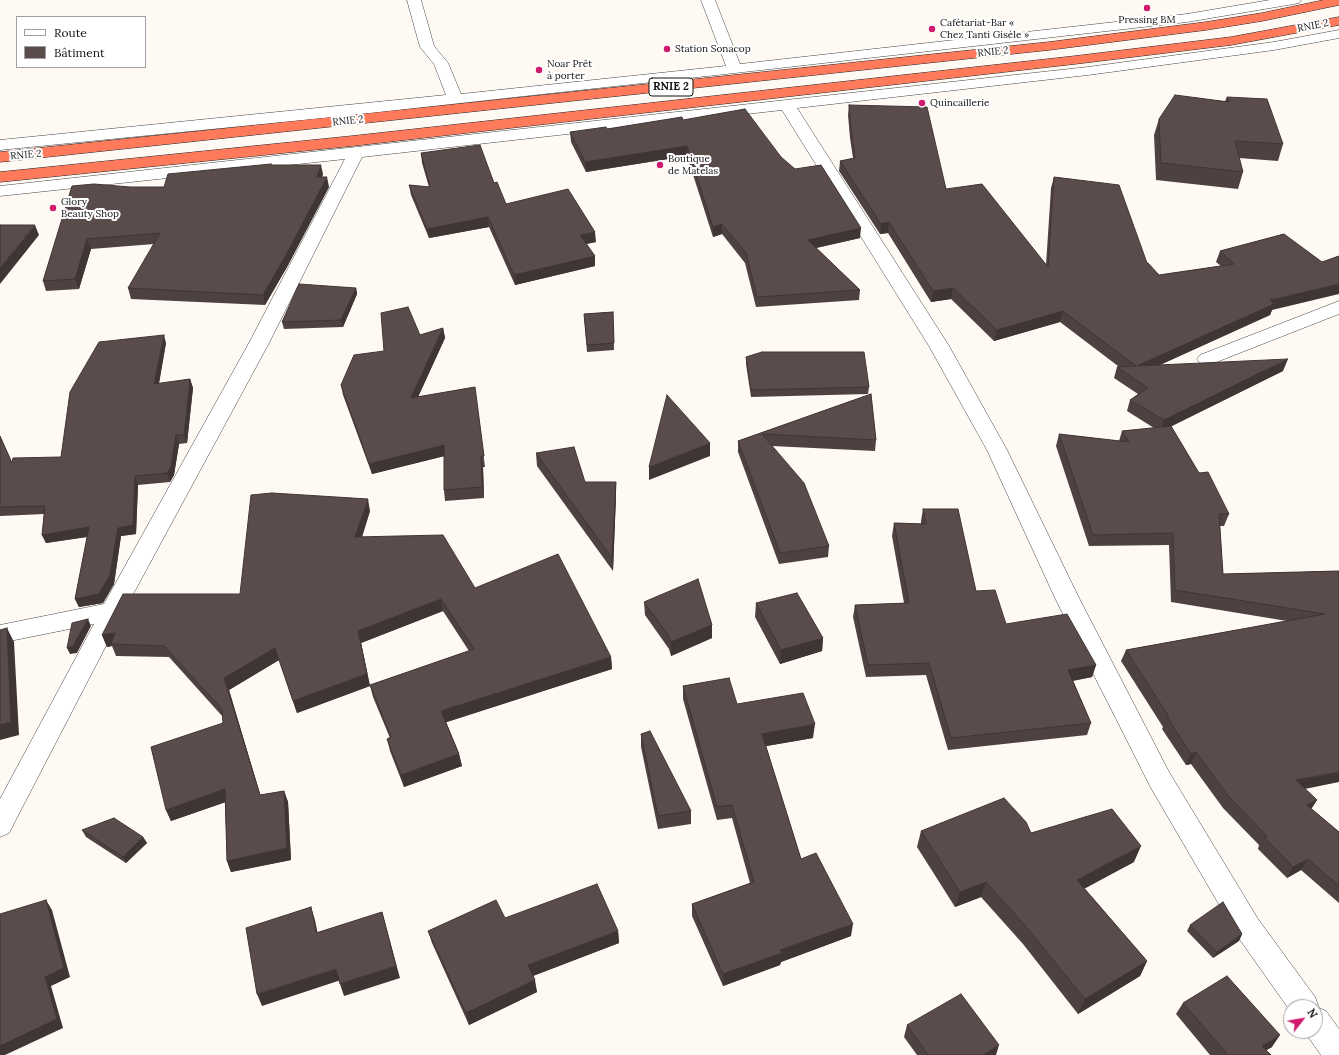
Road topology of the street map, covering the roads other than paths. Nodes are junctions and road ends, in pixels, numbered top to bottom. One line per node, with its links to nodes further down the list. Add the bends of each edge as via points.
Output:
1 (414, 0): 8 (street, via 427,47 441,63)
2 (708, 0): 7 (street)
3 (1294, 0): 7 (street, via 1187,18)
4 (1339, 2): 12 (highway, RNIE 2 / RNIE 2, via 1206,26 1049,46)
5 (1339, 21): 13 (highway, RNIE 2 / RNIE 2, via 1231,41 1052,63)
6 (1339, 34): 9 (street, via 1259,48 1103,69)
7 (735, 69): 8 (street)
8 (455, 98): 10 (street)
9 (787, 105): 11 (street); 20 (street, via 939,346 997,450 1067,598 1160,780 1248,928)
10 (0, 145)
11 (356, 153): 14 (street); 17 (street, via 259,343)
12 (0, 157)
13 (0, 177)
14 (0, 191)
15 (1339, 307): 16 (street)
16 (1207, 359)
17 (112, 611): 18 (street); 19 (street)
18 (0, 634)
19 (0, 825)
20 (1299, 999)
21 (1323, 1032): 22 (street)
22 (1339, 1054)

